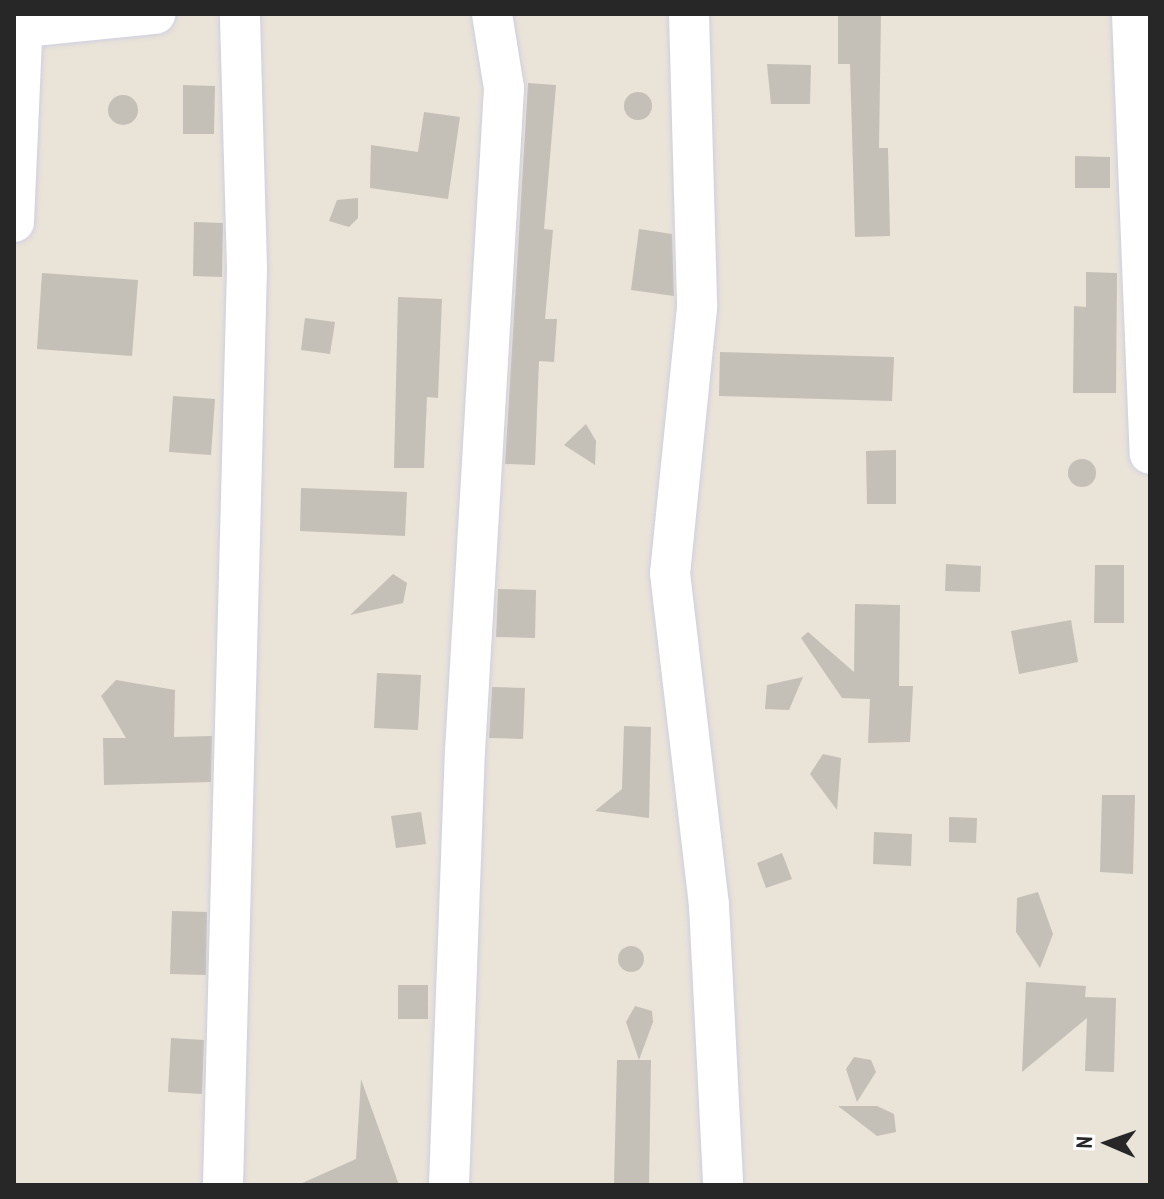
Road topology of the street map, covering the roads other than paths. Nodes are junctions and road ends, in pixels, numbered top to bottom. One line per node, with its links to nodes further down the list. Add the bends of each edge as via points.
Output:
1 (155, 14): 6 (street)
2 (240, 14): 9 (street, via 247,268)
3 (492, 14): 10 (street, via 504,88 465,751)
4 (689, 14): 11 (street, via 697,308 670,573 709,905)
5 (1132, 14): 8 (street)
6 (20, 24): 7 (street)
7 (14, 222)
8 (1150, 454)
9 (223, 1185)
10 (449, 1185)
11 (723, 1185)

